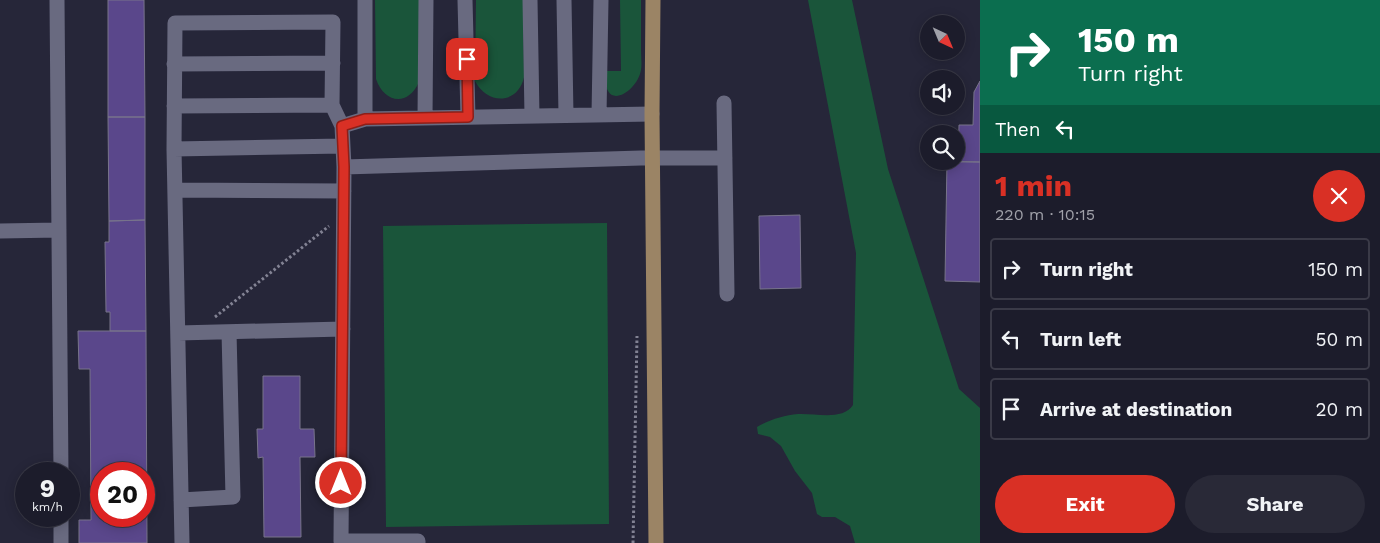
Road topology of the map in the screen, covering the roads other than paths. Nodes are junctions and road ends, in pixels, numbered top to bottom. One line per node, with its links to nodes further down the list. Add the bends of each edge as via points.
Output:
1 (57, 0): 29 (lane)
2 (365, 0): 20 (lane)
3 (426, 0): 19 (lane)
4 (465, 0): 18 (lane)
5 (530, 0): 17 (lane)
6 (564, 0): 15 (lane)
7 (602, 0): 16 (lane)
8 (653, 0): 14 (main road)
9 (332, 63): 10 (lane); 10 (lane, via 333,22 325,22 175,23); 12 (lane)
10 (174, 64): 13 (lane)
11 (724, 104): 25 (lane)
12 (332, 105): 13 (lane); 21 (lane)
13 (174, 106): 23 (lane)
14 (652, 114): 16 (lane); 24 (main road)
15 (566, 115): 16 (lane); 17 (lane)
16 (599, 115)
17 (532, 116): 18 (lane)
18 (468, 117): 19 (lane)
19 (425, 118): 20 (lane)
20 (365, 119): 21 (lane)
21 (342, 126): 22 (lane)
22 (343, 146): 23 (lane); 26 (lane)
23 (174, 149): 27 (lane)
24 (653, 158): 25 (lane); 26 (lane); 41 (main road)
25 (725, 158): 31 (lane)
26 (344, 167): 28 (lane)
27 (175, 190): 28 (lane); 34 (lane)
28 (344, 191): 32 (lane)
29 (59, 230): 30 (lane); 35 (lane)
30 (0, 231)
31 (727, 294)
32 (343, 329): 33 (lane); 40 (lane, via 341,541)
33 (229, 332): 34 (lane); 36 (lane, via 233,497)
34 (178, 333): 36 (lane)
35 (61, 462)
36 (181, 500): 39 (lane)
37 (61, 527): 38 (lane)
38 (61, 543)
39 (182, 543)
40 (418, 543)
41 (656, 543)

